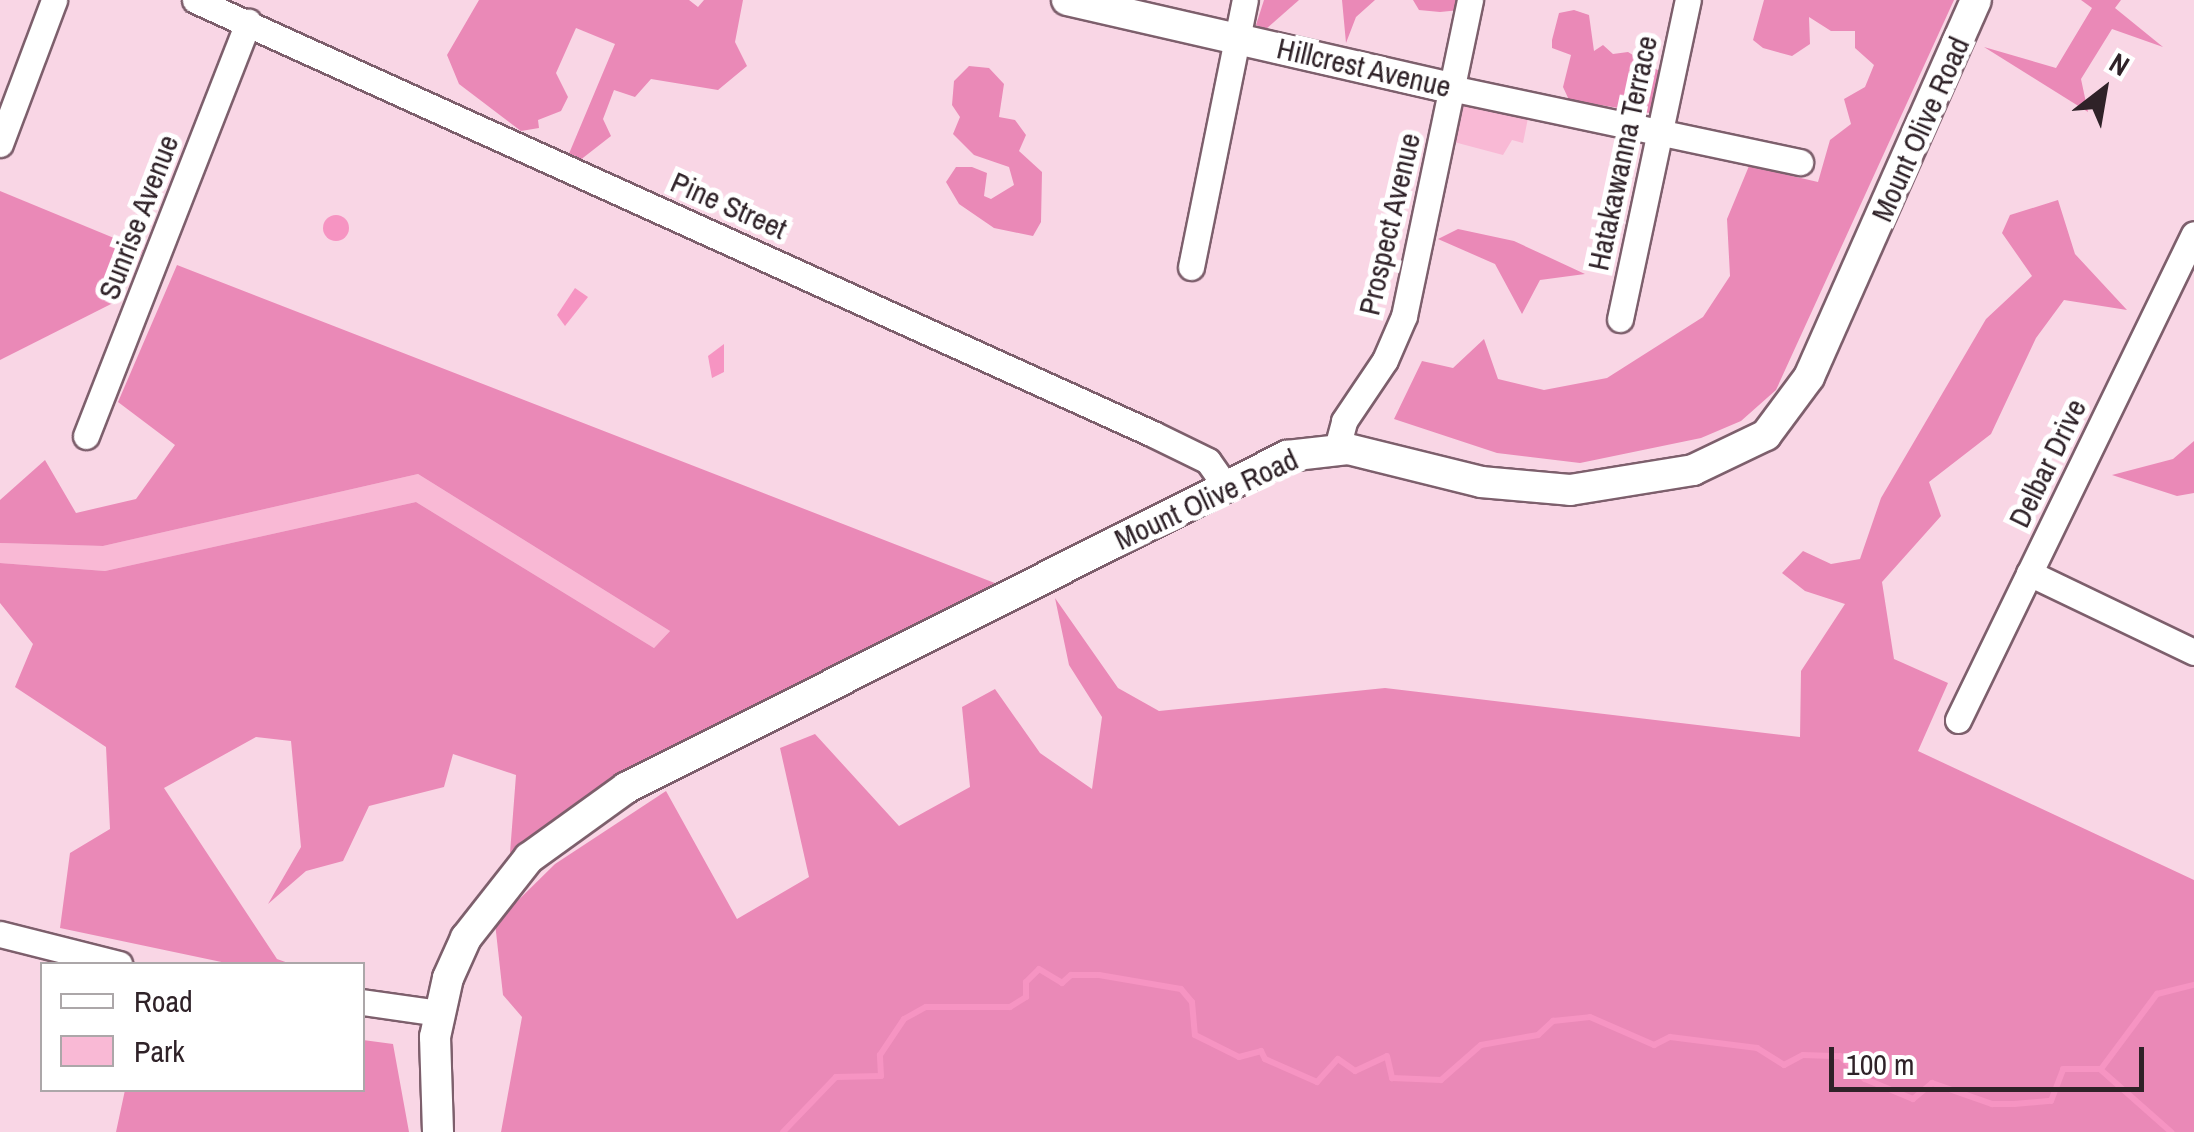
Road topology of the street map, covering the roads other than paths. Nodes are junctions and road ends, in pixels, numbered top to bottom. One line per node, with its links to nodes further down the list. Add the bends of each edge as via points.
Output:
1 (54, 0): 12 (street)
2 (195, 0): 8 (street, Pine Street)
3 (1067, 0): 9 (street, Hillcrest Avenue)
4 (1245, 0): 9 (street)
5 (1470, 0): 10 (street, Prospect Avenue)
6 (1688, 0): 11 (street, Hatakawanna Terrace)
7 (1976, 0): 18 (street, Mount Olive Road, via 1809,377 1766,435 1693,470 1570,490 1495,485)
8 (248, 22): 17 (street, Sunrise Avenue); 19 (street, Pine Street, via 1139,427 1208,461)
9 (1237, 37): 10 (street, Hillcrest Avenue); 15 (street)
10 (1451, 88): 11 (street, Hillcrest Avenue); 18 (street, Prospect Avenue, via 1404,316 1386,360 1344,421)
11 (1662, 130): 13 (street, Hillcrest Avenue); 16 (street, Hatakawanna Terrace)
12 (0, 144)
13 (1800, 162)
14 (2194, 234): 20 (street, Delbar Drive)
15 (1191, 267)
16 (1620, 318)
17 (86, 436)
18 (1337, 448): 19 (street, Mount Olive Road, via 1286,456)
19 (1226, 485): 26 (street, Mount Olive Road, via 582,815 529,858 485,908 458,951)
20 (2029, 573): 21 (street); 22 (street, Delbar Drive)
21 (2194, 652)
22 (1958, 720)
23 (0, 934): 24 (street)
24 (111, 962)
25 (365, 1002): 26 (street)
26 (438, 1013): 27 (street, Mount Olive Road, via 432,1068)
27 (438, 1132)

